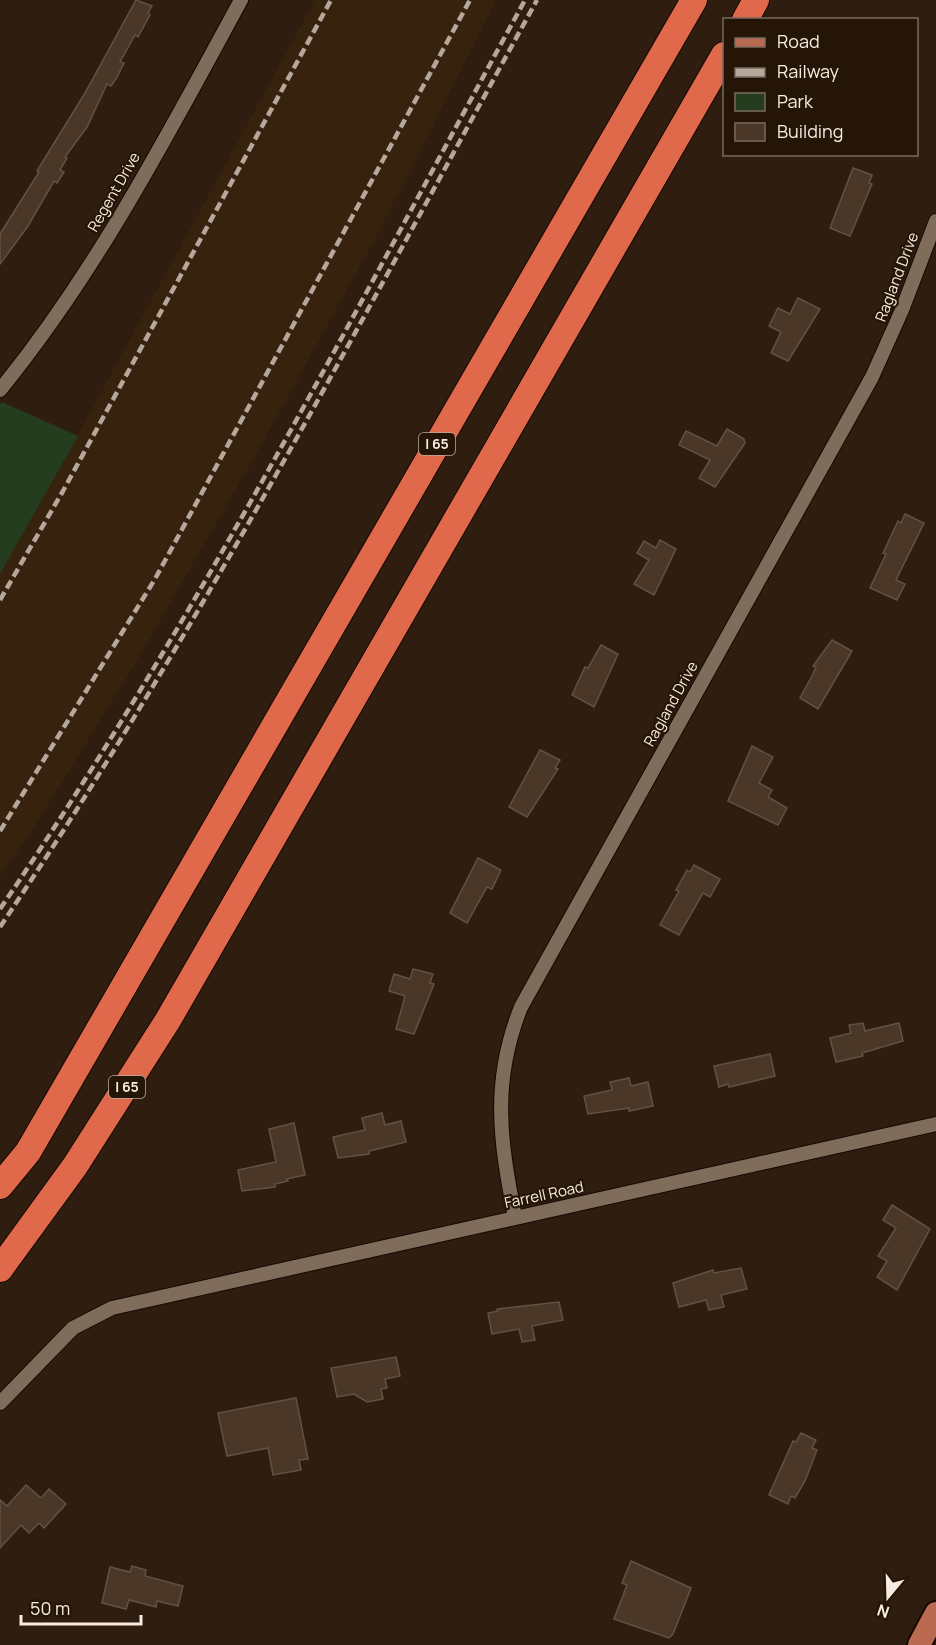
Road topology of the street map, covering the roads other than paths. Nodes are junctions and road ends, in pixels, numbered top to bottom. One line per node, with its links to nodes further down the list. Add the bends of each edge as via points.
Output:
1 (242, 0): 7 (street, Regent Drive, via 94,258 43,336)
2 (694, 0): 9 (highway, I 65, via 28,1152)
3 (756, 0): 4 (highway)
4 (746, 18)
5 (723, 57): 11 (highway, I 65, via 168,1020 75,1166)
6 (936, 221): 10 (street, Ragland Drive, via 872,377 521,1007 507,1052 501,1099 502,1156)
7 (0, 390)
8 (936, 1124): 10 (street, Farrell Road)
9 (0, 1186)
10 (515, 1217): 12 (street, Farrell Road, via 112,1308 73,1328)
11 (0, 1269)
12 (0, 1403)
13 (936, 1613): 14 (main road)
14 (919, 1645)

